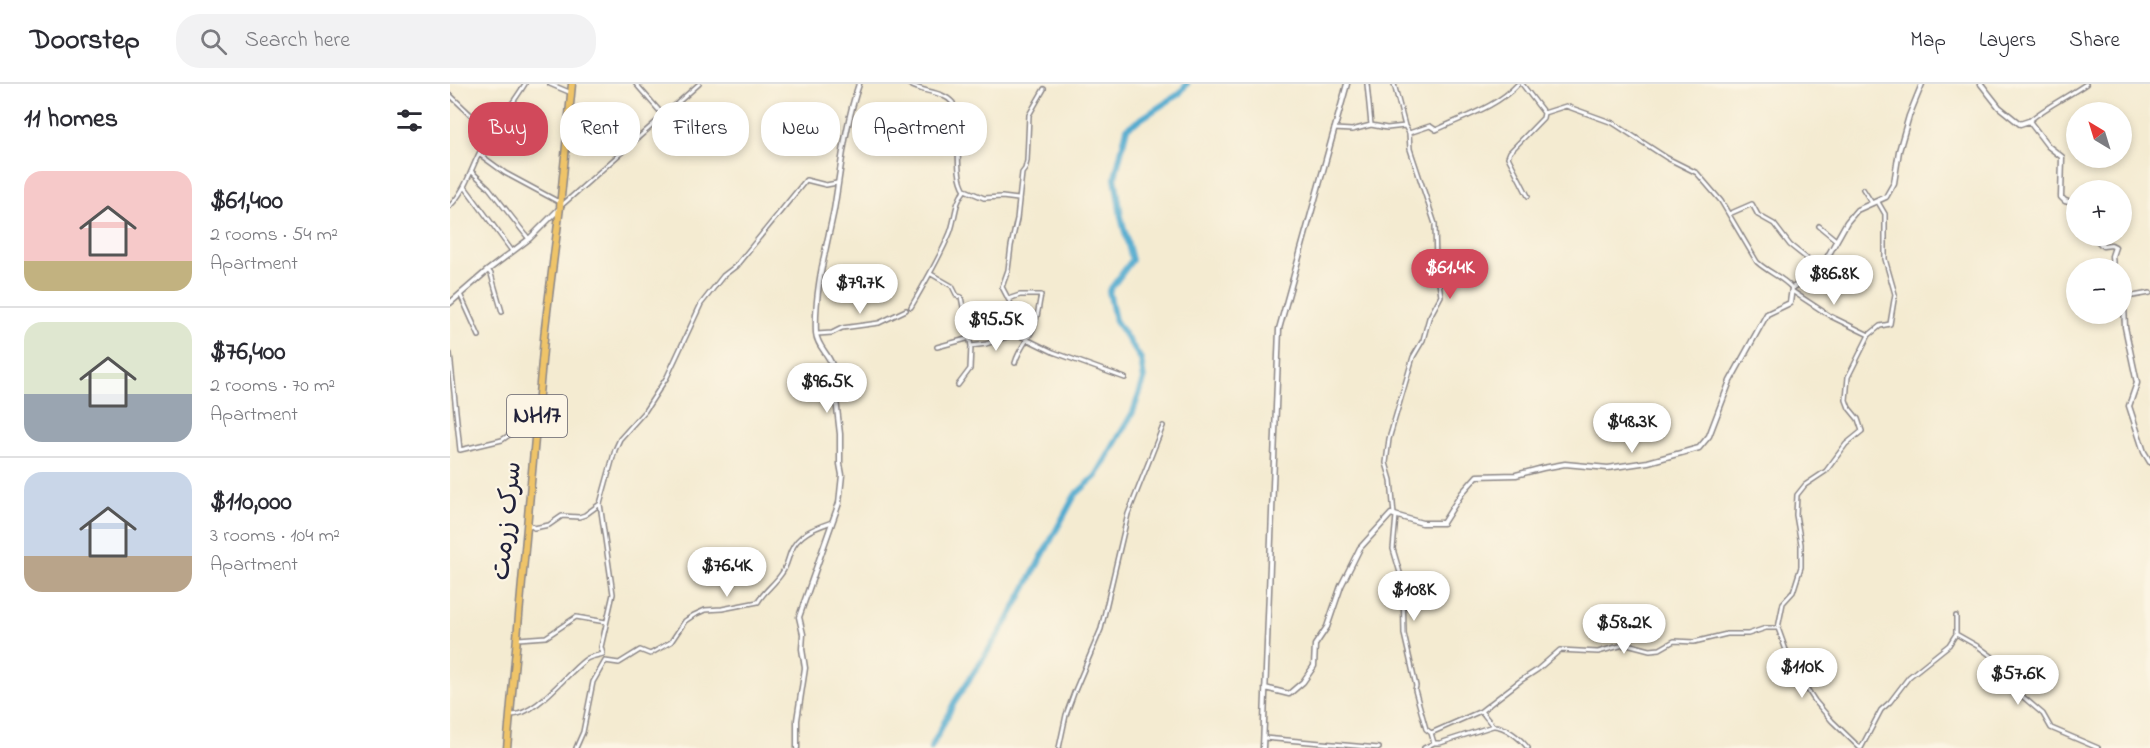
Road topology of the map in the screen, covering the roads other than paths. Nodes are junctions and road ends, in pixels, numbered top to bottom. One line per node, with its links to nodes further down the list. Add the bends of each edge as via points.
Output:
1 (525, 84): 18 (street)
2 (550, 84): 16 (street)
3 (572, 84): 16 (highway, سرک زرمت / NH17)
4 (636, 84): 19 (street)
5 (699, 84): 20 (street)
6 (859, 84): 32 (street)
7 (909, 84): 35 (street, via 944,96 953,104 961,184)
8 (1347, 84): 27 (street)
9 (1367, 84): 25 (street)
10 (1394, 84): 26 (street)
11 (1520, 84): 22 (street); 28 (street, via 1503,97 1436,130 1430,126)
12 (1922, 84): 39 (street, via 1899,150 1894,183 1886,197)
13 (1981, 84): 23 (street, via 2011,118 2020,124)
14 (2086, 84): 23 (street, via 2044,108)
15 (1044, 89): 37 (street, via 1029,115 1027,161)
16 (571, 93): 40 (highway, سرک زرمت / NH17)
17 (450, 95): 21 (street)
18 (513, 102)
19 (652, 102)
20 (678, 102)
21 (468, 112)
22 (1544, 113): 36 (street, via 1508,158); 42 (street, via 1566,106 1613,123 1697,173)
23 (2030, 121): 38 (street, via 2048,146 2062,157 2061,197)
24 (652, 125): 40 (street)
25 (1371, 125): 26 (street); 27 (street)
26 (1405, 126): 28 (street)
27 (1334, 129): 86 (street, via 1279,329)
28 (1409, 134): 76 (street, via 1410,150 1435,224 1441,296 1413,357 1389,439 1386,463)
29 (478, 156): 31 (street)
30 (482, 156): 40 (street)
31 (472, 172): 33 (street); 44 (street)
32 (837, 183): 60 (street, via 819,290); 75 (street, via 826,185 806,180 701,304 667,377 645,411 620,439)
33 (465, 188): 41 (street); 46 (street)
34 (1863, 189): 39 (street)
35 (965, 190): 37 (street, via 984,198); 49 (street)
36 (1528, 196)
37 (1018, 199): 54 (street, via 1008,270 1002,286)
38 (2066, 201)
39 (1875, 203): 45 (street, via 1853,214); 62 (street, via 1886,214 1885,259 1894,304 1890,324)
40 (560, 204): 44 (street); 72 (highway, سرک زرمت / NH17)
41 (450, 206)
42 (1729, 214): 47 (street, via 1752,204 1758,215 1774,224 1790,245); 50 (street, via 1757,262 1782,277)
43 (1819, 226): 45 (street)
44 (529, 239): 46 (street)
45 (1837, 241): 47 (street)
46 (513, 252): 48 (street)
47 (1819, 268): 50 (street)
48 (488, 270): 52 (street); 58 (street)
49 (931, 273): 56 (street); 64 (street, via 961,297)
50 (1792, 290): 62 (street, via 1830,316); 76 (street, via 1790,303 1767,314 1731,381 1709,436 1699,448 1608,468 1565,464 1516,475 1477,476 1443,523 1422,523)
51 (2150, 293): 53 (street)
52 (459, 294): 55 (street); 63 (street)
53 (2132, 296)
54 (1008, 299): 61 (street); 65 (street, via 1041,295 1032,332)
55 (450, 303)
56 (911, 308)
57 (906, 310): 60 (street, via 879,323)
58 (502, 312)
59 (2125, 324): 74 (street, via 2137,383 2129,406)
60 (816, 334): 78 (street, via 832,365 840,434 842,475)
61 (1016, 334): 65 (street); 66 (street)
62 (1869, 335): 81 (street, via 1848,377 1846,390 1849,408 1862,430 1826,471 1804,485 1797,495 1801,567 1793,592 1783,603)
63 (479, 336)
64 (970, 338): 66 (street); 67 (street)
65 (1026, 338): 69 (street); 70 (street)
66 (971, 346): 71 (street, via 970,369)
67 (938, 347)
68 (450, 354): 72 (street, via 460,450 502,440 526,423)
69 (1015, 363)
70 (1125, 378)
71 (957, 385)
72 (537, 421): 77 (highway, سرک زرمت / NH17)
73 (1163, 426): 97 (street, via 1128,514 1101,628 1074,693)
74 (2150, 462)
75 (600, 506): 77 (street, via 579,517 562,516 549,525 534,528); 80 (street, via 613,594)
76 (1395, 515): 86 (street, via 1391,514 1360,548 1327,627 1315,645 1314,666 1303,682 1288,694); 90 (street, via 1393,549 1402,583 1404,634 1414,690 1426,729)
77 (528, 522): 83 (highway, سرک زرمت / NH17)
78 (832, 522): 85 (street, via 799,538 784,570 758,602 705,610 685,621 671,642 650,654 640,650 620,663); 96 (street, via 799,617 805,668 796,720)
79 (1956, 616): 82 (street)
80 (606, 622): 83 (street, via 576,618 546,637); 84 (street)
81 (1778, 628): 87 (street, via 1694,642 1674,641 1660,650 1627,644 1598,652 1560,650); 103 (street, via 1791,664 1815,701)
82 (1956, 634): 103 (street, via 1881,710); 104 (street, via 1994,658 2051,728)
83 (516, 639): 88 (highway, سرک زرمت / NH17)
84 (602, 656): 85 (street); 88 (street, via 588,657 551,693 524,712)
85 (605, 661): 95 (street, via 593,682)
86 (1265, 688): 91 (street)
87 (1481, 711): 89 (street); 90 (street)
88 (510, 715): 94 (highway, سرک زرمت / NH17)
89 (1493, 726): 93 (street); 102 (street, via 1499,726)
90 (1431, 733): 93 (street)
91 (1264, 738): 92 (street); 98 (street)
92 (1328, 743): 99 (street); 100 (street)
93 (1434, 743): 101 (street)
94 (507, 748)
95 (576, 748)
96 (797, 748)
97 (1059, 748)
98 (1263, 748)
99 (1328, 748)
100 (1379, 748)
101 (1424, 748)
102 (1528, 748)
103 (1860, 748)
104 (2098, 748)

